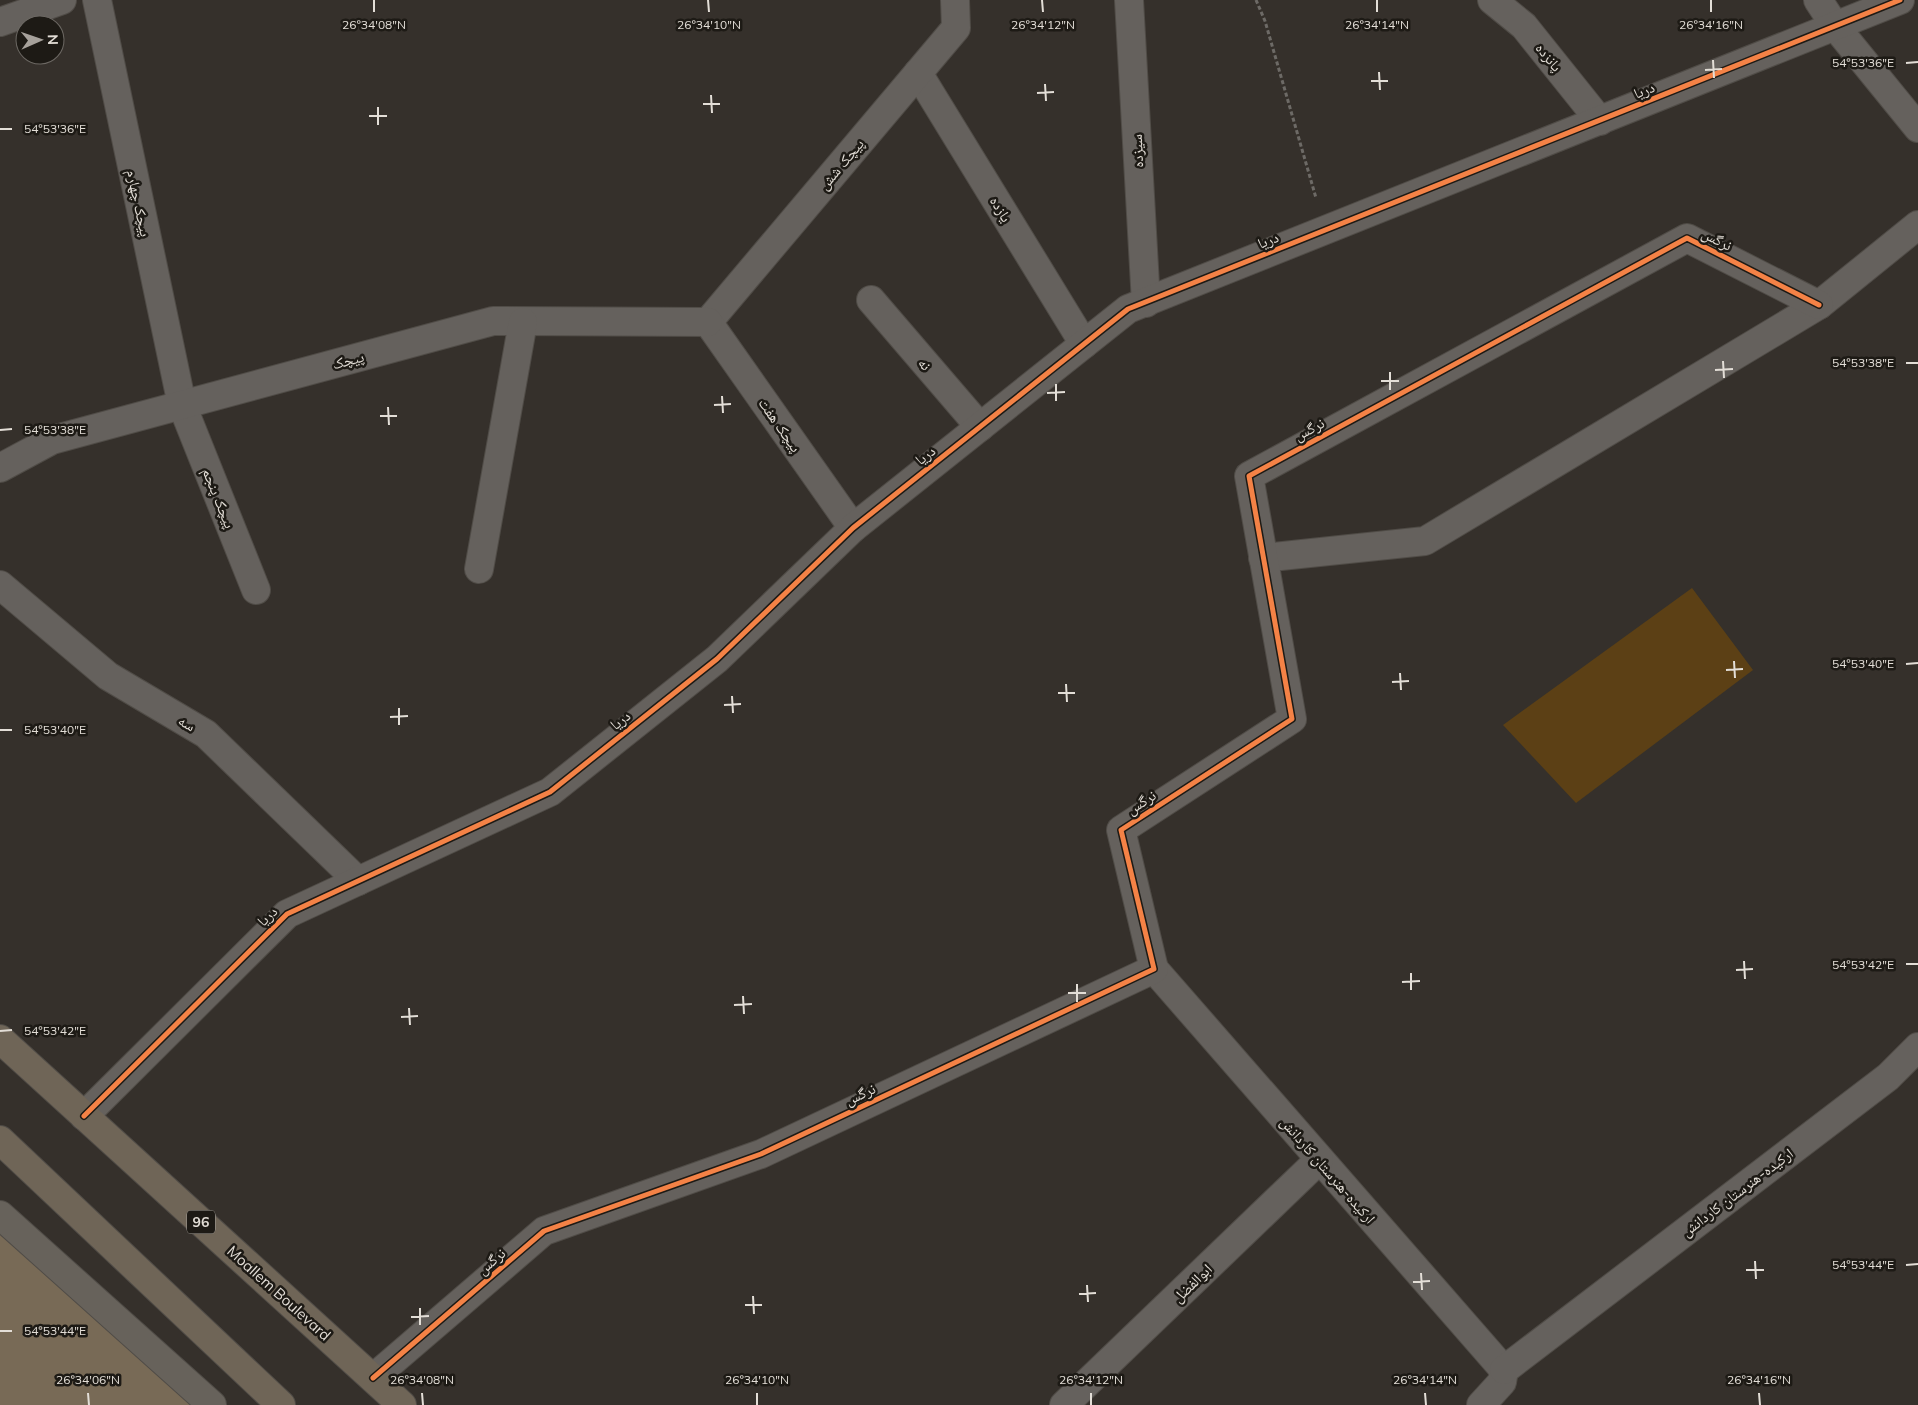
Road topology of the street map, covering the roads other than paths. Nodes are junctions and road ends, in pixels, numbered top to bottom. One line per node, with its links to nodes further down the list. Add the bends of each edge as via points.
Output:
1 (62, 0): 8 (street)
2 (97, 0): 20 (street, پیچک چهارم)
3 (955, 0): 10 (street, پیچک شش, via 956,28)
4 (1129, 0): 15 (street, سیزده)
5 (1492, 0): 11 (street, پانزده, via 1524,26)
6 (1818, 0): 9 (street)
7 (1900, 0): 9 (street, دریا)
8 (0, 22)
9 (1835, 26): 11 (street, دریا); 12 (street)
10 (918, 73): 18 (street, پیچک شش); 19 (street, یازده)
11 (1600, 121): 15 (street, دریا)
12 (1918, 128)
13 (1918, 225): 16 (street)
14 (870, 300): 21 (street, نه)
15 (1146, 302): 19 (street, دریا, via 1128,309)
16 (1819, 305): 24 (street, via 1425,541); 24 (street, نرگس, via 1687,238 1248,476)
17 (523, 322): 18 (street, پیچک); 20 (street, پیچک, via 493,321); 25 (street)
18 (708, 322): 23 (street, پیچک هفت)
19 (1084, 344): 21 (street, دریا)
20 (182, 406): 22 (street, پیچک, via 52,440); 27 (street, پیچک پنجم)
21 (980, 427): 23 (street, دریا)
22 (0, 468)
23 (853, 528): 28 (street, دریا, via 717,660 550,792)
24 (1263, 558): 29 (street, نرگس, via 1292,719 1121,830)
25 (479, 569)
26 (0, 585): 28 (street, سه, via 108,676 206,734)
27 (256, 590)
28 (358, 881): 32 (street, دریا, via 287,914)
29 (1154, 969): 34 (street, ارکیده-هنرستان کاردانش); 37 (street, نرگس, via 761,1154 544,1231)
30 (0, 1039): 32 (highway, Moallem Boulevard / 96)
31 (1918, 1047): 36 (street, ارکیده-هنرستان کاردانش, via 1888,1077)
32 (84, 1116): 37 (highway, Moallem Boulevard / 96)
33 (0, 1140): 39 (highway)
34 (1319, 1160): 36 (street, ارکیده-هنرستان کاردانش); 41 (street, ابوالفضل)
35 (0, 1215): 38 (street)
36 (1504, 1370): 42 (street, ارکیده-هنرستان کاردانش, via 1502,1382)
37 (373, 1378): 40 (highway, Moallem Boulevard / 96)
38 (212, 1405)
39 (281, 1405)
40 (402, 1405)
41 (1064, 1405)
42 (1481, 1405)

